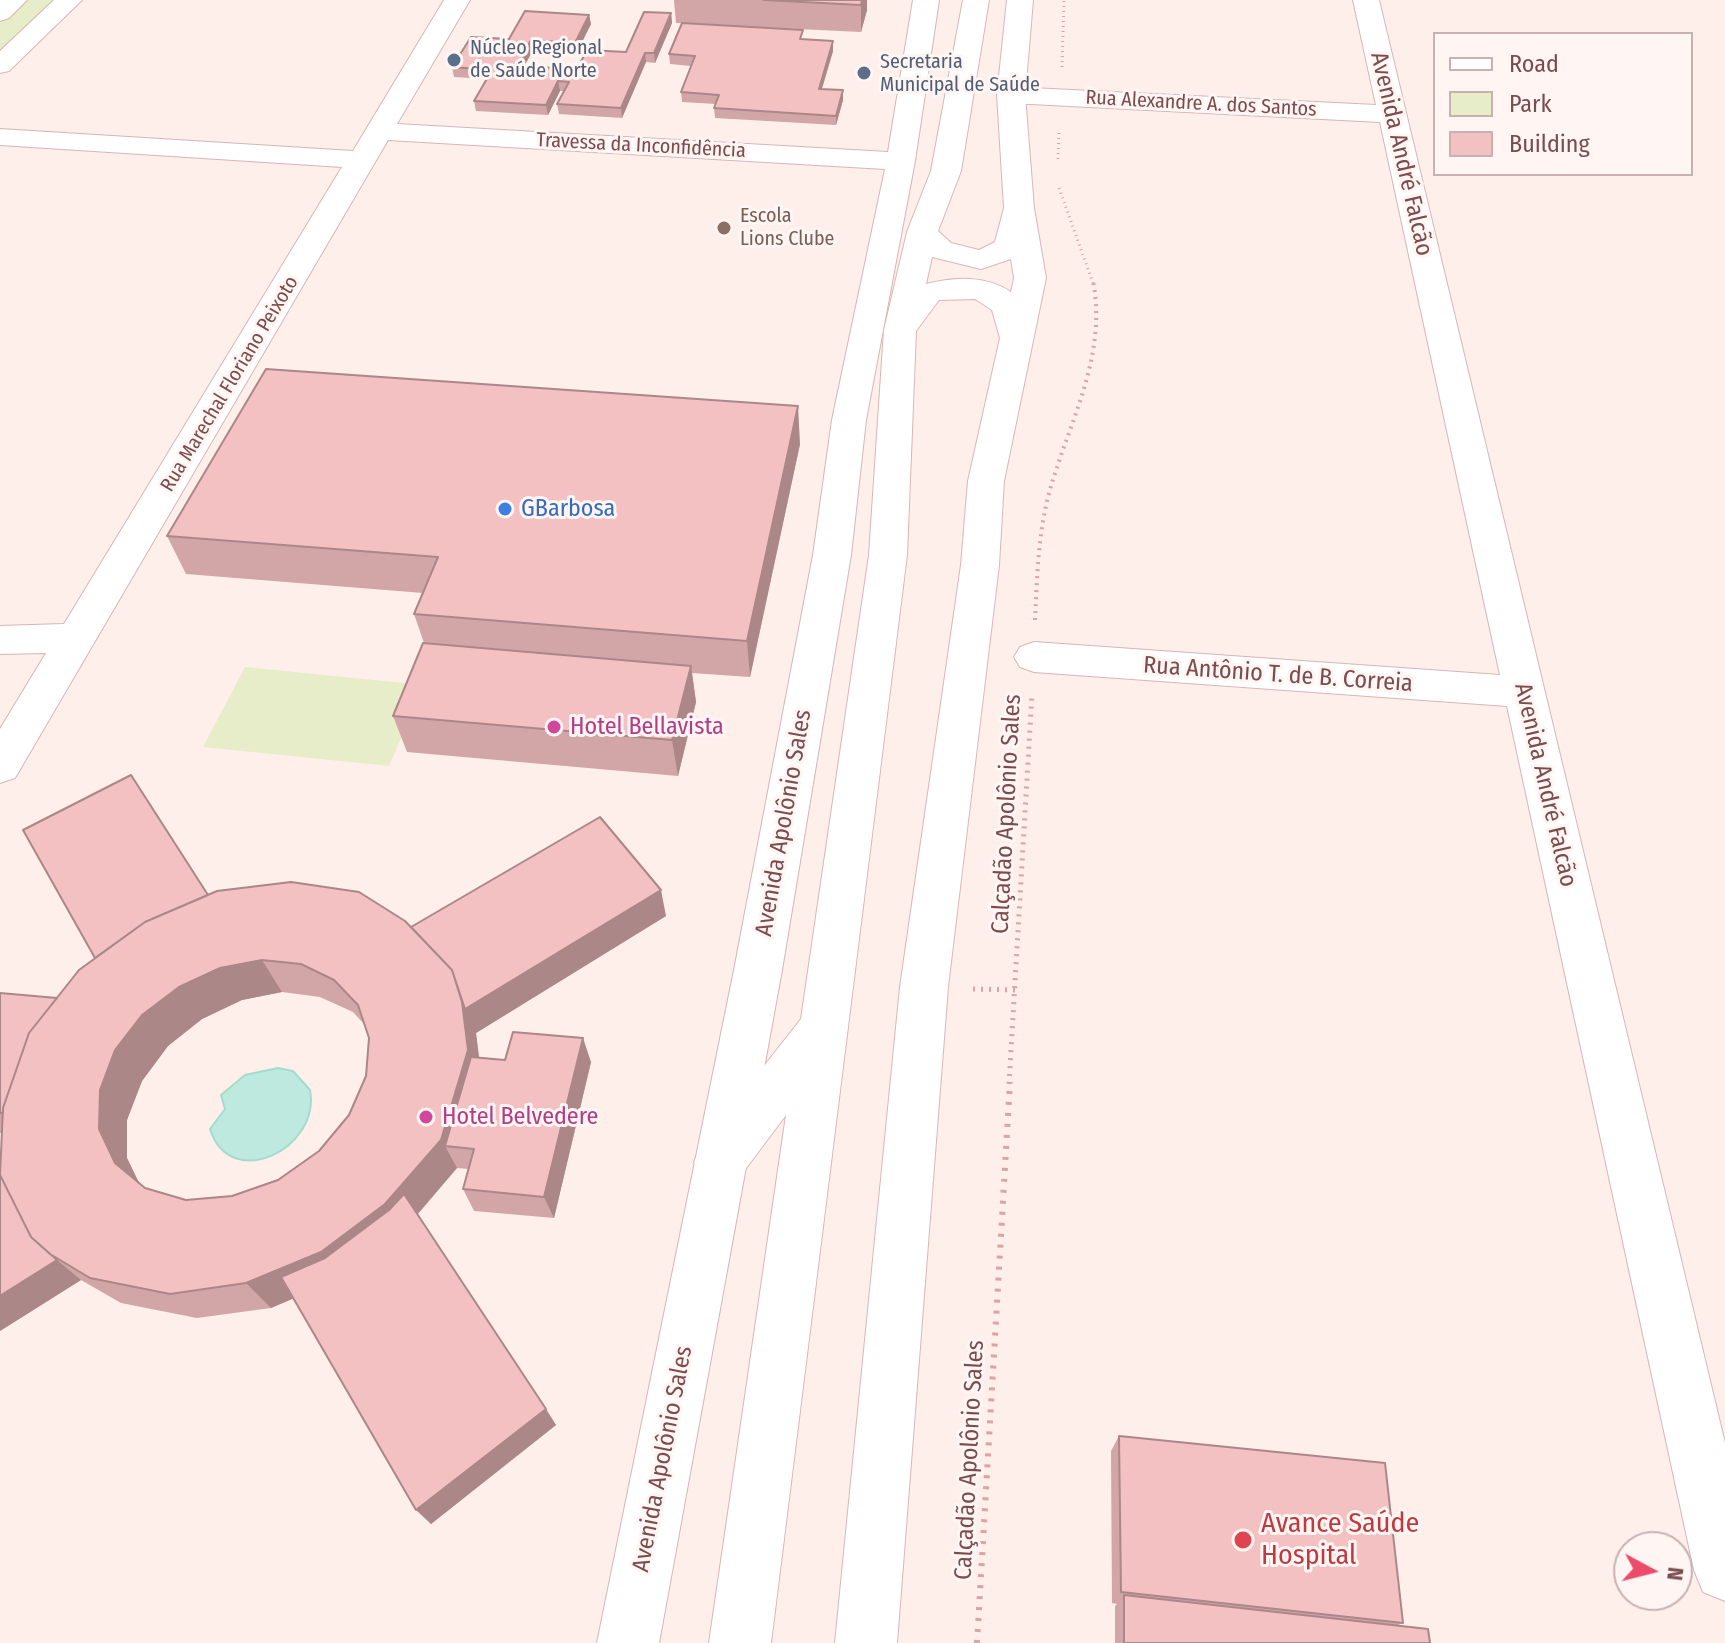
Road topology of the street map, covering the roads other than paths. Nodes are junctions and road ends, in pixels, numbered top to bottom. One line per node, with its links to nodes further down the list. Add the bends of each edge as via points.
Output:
1 (14, 0): 8 (street)
2 (69, 0): 9 (street)
3 (457, 0): 12 (street, Rua Marechal Floriano Peixoto)
4 (926, 0): 15 (street, Avenida Apolônio Sales)
5 (976, 0): 17 (street, Avenida Apolônio Sales, via 946,171)
6 (1020, 0): 10 (street)
7 (1366, 0): 11 (street, Avenida André Falcão)
8 (0, 13)
9 (0, 65)
10 (1011, 95): 11 (street, Rua Alexandre A. dos Santos); 16 (street)
11 (1391, 114): 24 (street, Avenida André Falcão)
12 (380, 131): 14 (street, Rua Marechal Floriano Peixoto); 15 (street, Travessa da Inconfidência)
13 (0, 137): 14 (street)
14 (362, 160): 21 (street, Rua Marechal Floriano Peixoto)
15 (901, 161): 20 (street, Avenida Apolônio Sales)
16 (1019, 208): 17 (street, via 1009,245 981,260 940,250); 19 (street, via 1030,278)
17 (922, 232): 18 (street, Avenida Apolônio Sales)
18 (900, 330): 19 (street, via 928,293 958,286 991,293 1006,306); 20 (street, Avenida Apolônio Sales)
19 (1016, 337): 31 (street, via 986,481 980,565 924,987)
20 (871, 420): 26 (street, Avenida Apolônio Sales, via 888,555); 27 (street, Avenida Apolônio Sales, via 829,571)
21 (79, 638): 22 (street); 25 (street, Rua Marechal Floriano Peixoto)
22 (0, 640)
23 (1034, 657): 24 (street, Rua Antônio T. de B. Correia)
24 (1523, 692): 28 (street, Avenida André Falcão)
25 (0, 766)
26 (824, 1027): 27 (street); 30 (street, Avenida Apolônio Sales)
27 (720, 1162): 29 (street, Avenida Apolônio Sales)
28 (1725, 1570)
29 (628, 1643)
30 (740, 1643)
31 (866, 1643)

